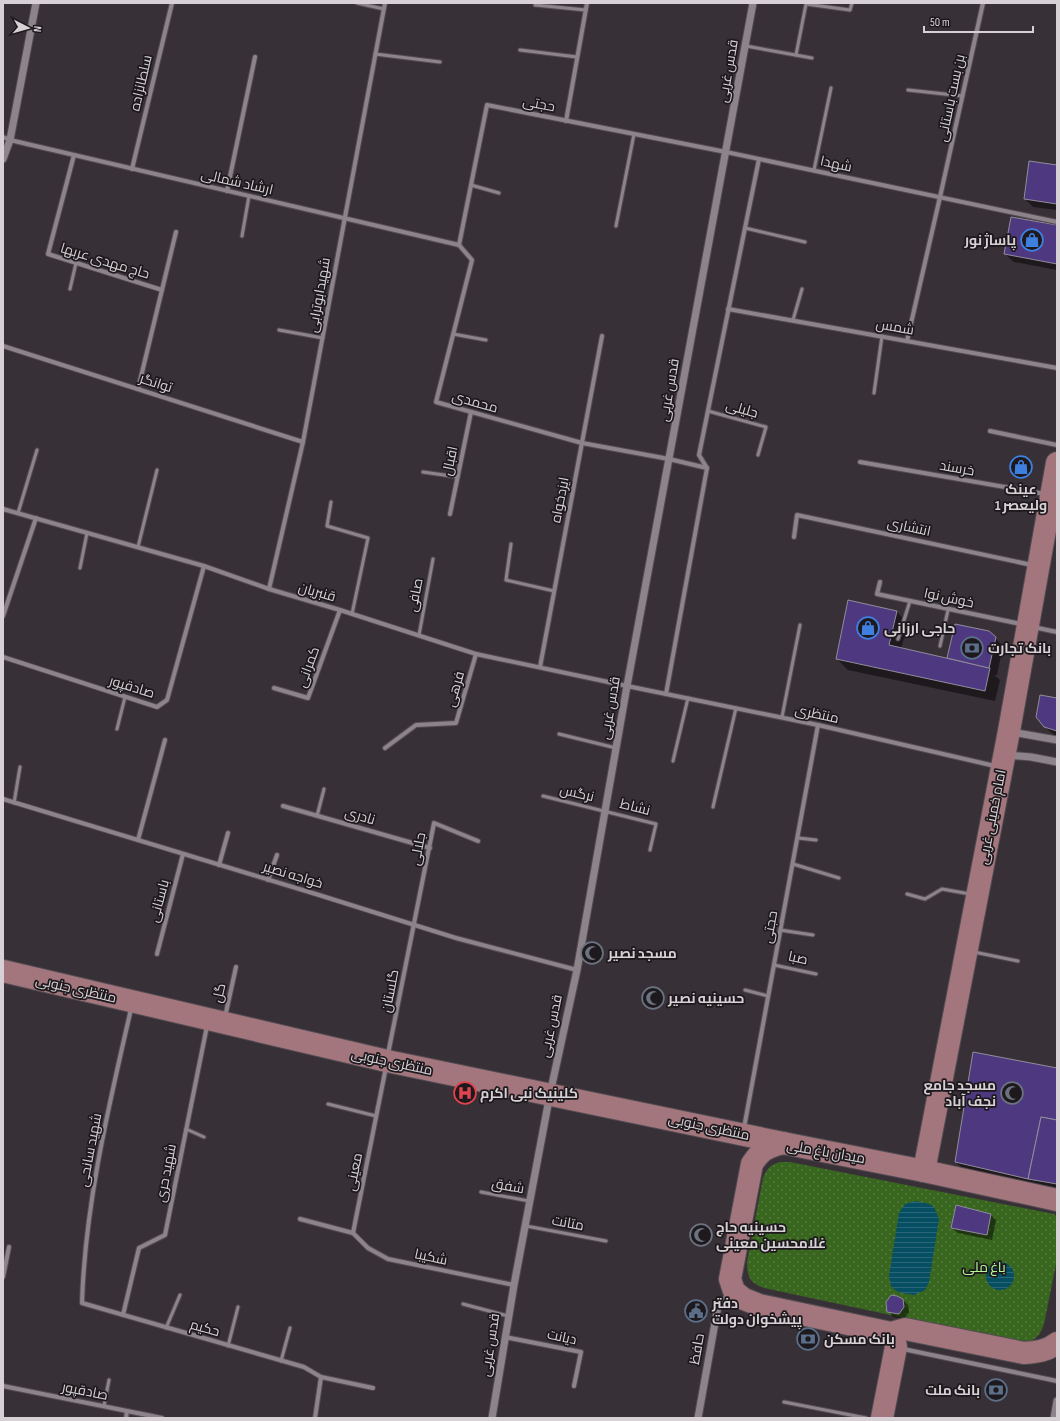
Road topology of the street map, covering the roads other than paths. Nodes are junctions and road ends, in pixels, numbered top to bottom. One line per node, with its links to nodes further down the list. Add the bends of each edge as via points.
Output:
1 (36, 3): 25 (street)
2 (172, 3): 30 (street, سلطانزاده)
3 (357, 3): 10 (lane)
4 (385, 3): 10 (street, شهیدابوترابی)
5 (587, 3): 11 (street)
6 (753, 3): 12 (street, قدس غربی)
7 (852, 3): 15 (lane, via 850,10 806,4)
8 (983, 3): 22 (street, بن بست باستانی)
9 (535, 5): 11 (lane)
10 (384, 8): 14 (street, شهیدابوترابی)
11 (586, 10): 17 (street)
12 (746, 46): 15 (lane); 26 (street, قدس غربی)
13 (520, 50): 17 (lane)
14 (376, 54): 19 (lane); 37 (street, شهیدابوترابی)
15 (796, 55): 18 (lane)
16 (255, 57): 33 (street)
17 (578, 57): 23 (street)
18 (812, 58)
19 (440, 62)
20 (831, 88): 31 (lane)
21 (908, 90): 22 (lane)
22 (963, 96): 36 (street, بن بست باستانی)
23 (566, 121): 24 (street, حجتی); 32 (street, حجتی, via 487,106)
24 (634, 134): 26 (street, حجتی); 39 (lane)
25 (7, 138): 27 (street, ارشاد شمالی); 28 (street)
26 (726, 152): 29 (street, شهدا); 70 (street, قدس غربی)
27 (74, 155): 30 (street, ارشاد شمالی); 45 (street, حاج مهدی عربها, via 48,254)
28 (3, 159)
29 (759, 159): 31 (street, شهدا); 40 (street)
30 (132, 169): 33 (street, ارشاد شمالی)
31 (814, 170): 36 (street, شهدا)
32 (471, 185): 34 (lane); 44 (street, حجتی)
33 (227, 191): 35 (street, ارشاد شمالی)
34 (499, 193)
35 (249, 196): 37 (street, ارشاد شمالی); 42 (lane)
36 (940, 197): 38 (street, شهدا); 57 (street)
37 (345, 219): 44 (street, ارشاد شمالی); 55 (street, شهیدابوترابی)
38 (1057, 222)
39 (616, 226)
40 (745, 228): 43 (lane); 49 (street)
41 (176, 232): 48 (street)
42 (242, 236)
43 (804, 242)
44 (459, 246): 52 (street, محمدی, via 472,260)
45 (76, 263): 46 (lane); 48 (street, حاج مهدی عربها)
46 (70, 289)
47 (802, 289): 50 (lane)
48 (162, 290): 60 (street)
49 (728, 309): 50 (street, شمس); 62 (street)
50 (793, 320): 54 (street, شمس)
51 (279, 330): 55 (lane)
52 (453, 334): 56 (lane); 63 (street, محمدی, via 436,402)
53 (602, 336): 66 (street, ایزدخواه)
54 (882, 336): 57 (street, شمس); 61 (lane)
55 (323, 338): 65 (street, شهیدابوترابی)
56 (486, 340)
57 (907, 341): 59 (street, شمس)
58 (3, 346): 60 (street, توانگر)
59 (1057, 368)
60 (138, 389): 65 (street, توانگر)
61 (874, 393)
62 (708, 411): 69 (lane, جلیلی, via 766,428); 73 (street, via 699,455)
63 (471, 412): 66 (street, محمدی); 76 (street, اقبال)
64 (990, 431): 67 (street)
65 (303, 442): 92 (street, شهیدابوترابی)
66 (582, 443): 70 (street, محمدی); 93 (street, ایزدخواه)
67 (1057, 445)
68 (36, 450): 80 (lane)
69 (758, 455)
70 (669, 459): 73 (street, محمدی); 108 (street, قدس غربی)
71 (860, 462): 77 (street, خرسند)
72 (1057, 463): 77 (main road, امام خمینی غربی)
73 (707, 468): 110 (street)
74 (157, 470): 86 (lane)
75 (423, 472): 76 (lane)
76 (458, 477): 81 (street, اقبال)
77 (1054, 496): 89 (main road, امام خمینی غربی)
78 (331, 502): 97 (lane, via 327,526 368,538)
79 (3, 509): 80 (street, قنبریان)
80 (18, 513): 82 (street, قنبریان)
81 (450, 514)
82 (36, 518): 83 (street, قنبریان); 98 (street)
83 (87, 533): 86 (street, قنبریان); 90 (lane)
84 (794, 537): 89 (street, انتشاری, via 797,514)
85 (511, 544): 93 (lane, via 506,580)
86 (138, 548): 88 (street, قنبریان)
87 (433, 559): 102 (lane, صافی)
88 (204, 566): 92 (street, قنبریان); 111 (street, صادقپور, via 168,700 157,707)
89 (1038, 566): 100 (main road, امام خمینی غربی)
90 (80, 568)
91 (880, 582): 94 (street, خوش نوا, via 877,594)
92 (269, 589): 95 (street, قنبریان)
93 (554, 591): 107 (street, ایزدخواه)
94 (910, 601): 96 (street, خوش نوا); 103 (lane)
95 (340, 610): 97 (street, قنبریان); 109 (street, کمرانی, via 308,698)
96 (948, 610): 100 (street, خوش نوا); 104 (lane)
97 (352, 614): 102 (street, قنبریان)
98 (3, 616)
99 (800, 625): 114 (lane)
100 (1028, 626): 101 (street, خوش نوا); 117 (main road, امام خمینی غربی)
101 (1057, 632)
102 (419, 635): 105 (street, قنبریان)
103 (898, 639)
104 (940, 646)
105 (476, 654): 107 (street, قنبریان); 121 (street, فرهی, via 456,723 416,725)
106 (3, 657): 111 (street, صادقپور)
107 (540, 667): 108 (street, قنبریان)
108 (627, 686): 110 (street, منتظری); 122 (street, قدس غربی)
109 (274, 688)
110 (666, 694): 112 (street, منتظری)
111 (125, 697): 116 (lane)
112 (688, 698): 113 (street, منتظری); 124 (lane)
113 (736, 708): 114 (street, منتظری); 132 (lane)
114 (782, 718): 115 (street, منتظری)
115 (818, 725): 123 (street, منتظری); 136 (street, حجتی)
116 (117, 729)
117 (1009, 731): 120 (street); 123 (main road, امام خمینی غربی)
118 (559, 734): 122 (lane)
119 (165, 740): 137 (street)
120 (1057, 740)
121 (385, 748)
122 (616, 748): 133 (street, قدس غربی)
123 (1003, 761): 125 (street, via 1031,757); 149 (main road, امام خمینی غربی)
124 (673, 762)
125 (1057, 762)
126 (20, 767): 130 (lane)
127 (324, 789): 134 (lane)
128 (543, 796): 133 (lane, نرگس)
129 (3, 799): 130 (street, خواجه نصیر)
130 (14, 803): 137 (street, خواجه نصیر)
131 (283, 806): 134 (street, نادری)
132 (713, 807)
133 (605, 811): 141 (lane, نشاط, via 656,824); 158 (street, قدس غربی)
134 (317, 816): 140 (street, نادری)
135 (228, 833): 145 (street)
136 (798, 838): 138 (lane); 144 (street, حجتی)
137 (138, 840): 142 (street, خواجه نصیر)
138 (816, 840)
139 (478, 841): 140 (street, جلالی, via 434,823)
140 (430, 848): 150 (street, جلالی)
141 (650, 850)
142 (182, 854): 145 (street, خواجه نصیر); 154 (street, باستانی)
143 (277, 854): 147 (street)
144 (793, 864): 146 (lane); 151 (street, حجتی)
145 (219, 865): 147 (street, خواجه نصیر)
146 (839, 878)
147 (268, 880): 150 (street, خواجه نصیر)
148 (907, 894): 149 (lane, via 925,899 942,889)
149 (978, 895): 153 (main road, امام خمینی غربی)
150 (414, 925): 158 (street, خواجه نصیر); 165 (street, گلستان)
151 (780, 930): 152 (lane); 156 (street, حجتی)
152 (813, 936)
153 (967, 951): 155 (lane); 173 (main road, امام خمینی غربی)
154 (157, 954)
155 (1018, 961)
156 (774, 965): 160 (lane, صبا); 162 (street, حجتی)
157 (236, 967): 164 (street, گل)
158 (577, 970): 166 (street, قدس غربی)
159 (3, 972): 163 (main road, منتظری جنوبی)
160 (816, 974)
161 (745, 990): 162 (lane)
162 (768, 996): 170 (street, حجتی)
163 (133, 1002): 164 (main road, منتظری جنوبی); 186 (street, شهید سانحی, via 93,1191 83,1263)
164 (216, 1021): 165 (main road, منتظری جنوبی); 169 (street, شهید حری)
165 (387, 1061): 166 (main road, منتظری جنوبی); 168 (street, معینی)
166 (550, 1094): 170 (main road, منتظری جنوبی); 176 (street, قدس غربی)
167 (328, 1104): 168 (lane)
168 (376, 1116): 179 (street, معینی)
169 (186, 1129): 171 (lane); 189 (street, شهید حری, via 165,1235 139,1248)
170 (743, 1134): 172 (main road, منتظری جنوبی)
171 (204, 1137)
172 (783, 1142): 173 (main road, میدان باغ ملی); 184 (main road, میدان باغ ملی, via 758,1154 752,1164 730,1279)
173 (924, 1171): 175 (main road, میدان باغ ملی)
174 (481, 1192): 176 (lane, شفق)
175 (1057, 1200)
176 (530, 1201): 178 (street, قدس غربی)
177 (300, 1219): 179 (street)
178 (526, 1226): 180 (lane, متانت); 183 (street, قدس غربی)
179 (353, 1233): 183 (street, شکیبا, via 368,1248 388,1259)
180 (606, 1241)
181 (9, 1247): 182 (street)
182 (3, 1277)
183 (514, 1285): 190 (street, قدس غربی)
184 (734, 1292): 194 (main road, via 759,1305); 212 (street, حافظ, via 718,1306)
185 (180, 1295): 191 (lane)
186 (82, 1303): 189 (street, حکیم)
187 (463, 1304): 190 (lane)
188 (238, 1307): 196 (lane)
189 (123, 1315): 191 (street, حکیم)
190 (508, 1316): 193 (street, قدس غربی)
191 (166, 1328): 196 (street, حکیم)
192 (290, 1328): 197 (lane)
193 (505, 1337): 202 (street, دیانت, via 581,1352); 211 (street, قدس غربی)
194 (894, 1340): 195 (main road, via 905,1329 1024,1353 1040,1352); 200 (street); 214 (main road)
195 (1057, 1342)
196 (228, 1346): 197 (street, حکیم)
197 (281, 1361): 198 (street, حکیم, via 304,1367)
198 (321, 1377): 203 (street, حکیم); 210 (street)
199 (109, 1380): 206 (lane)
200 (1057, 1381)
201 (3, 1386): 206 (street, صادقپور)
202 (574, 1386)
203 (373, 1388)
204 (1057, 1401): 215 (street)
205 (784, 1402): 213 (lane)
206 (104, 1406): 207 (street, صادقپور)
207 (127, 1411): 208 (street); 209 (street, صادقپور)
208 (126, 1418)
209 (162, 1418)
210 (315, 1418)
211 (492, 1418)
212 (698, 1418)
213 (866, 1418)
214 (882, 1418)
215 (1054, 1418)

